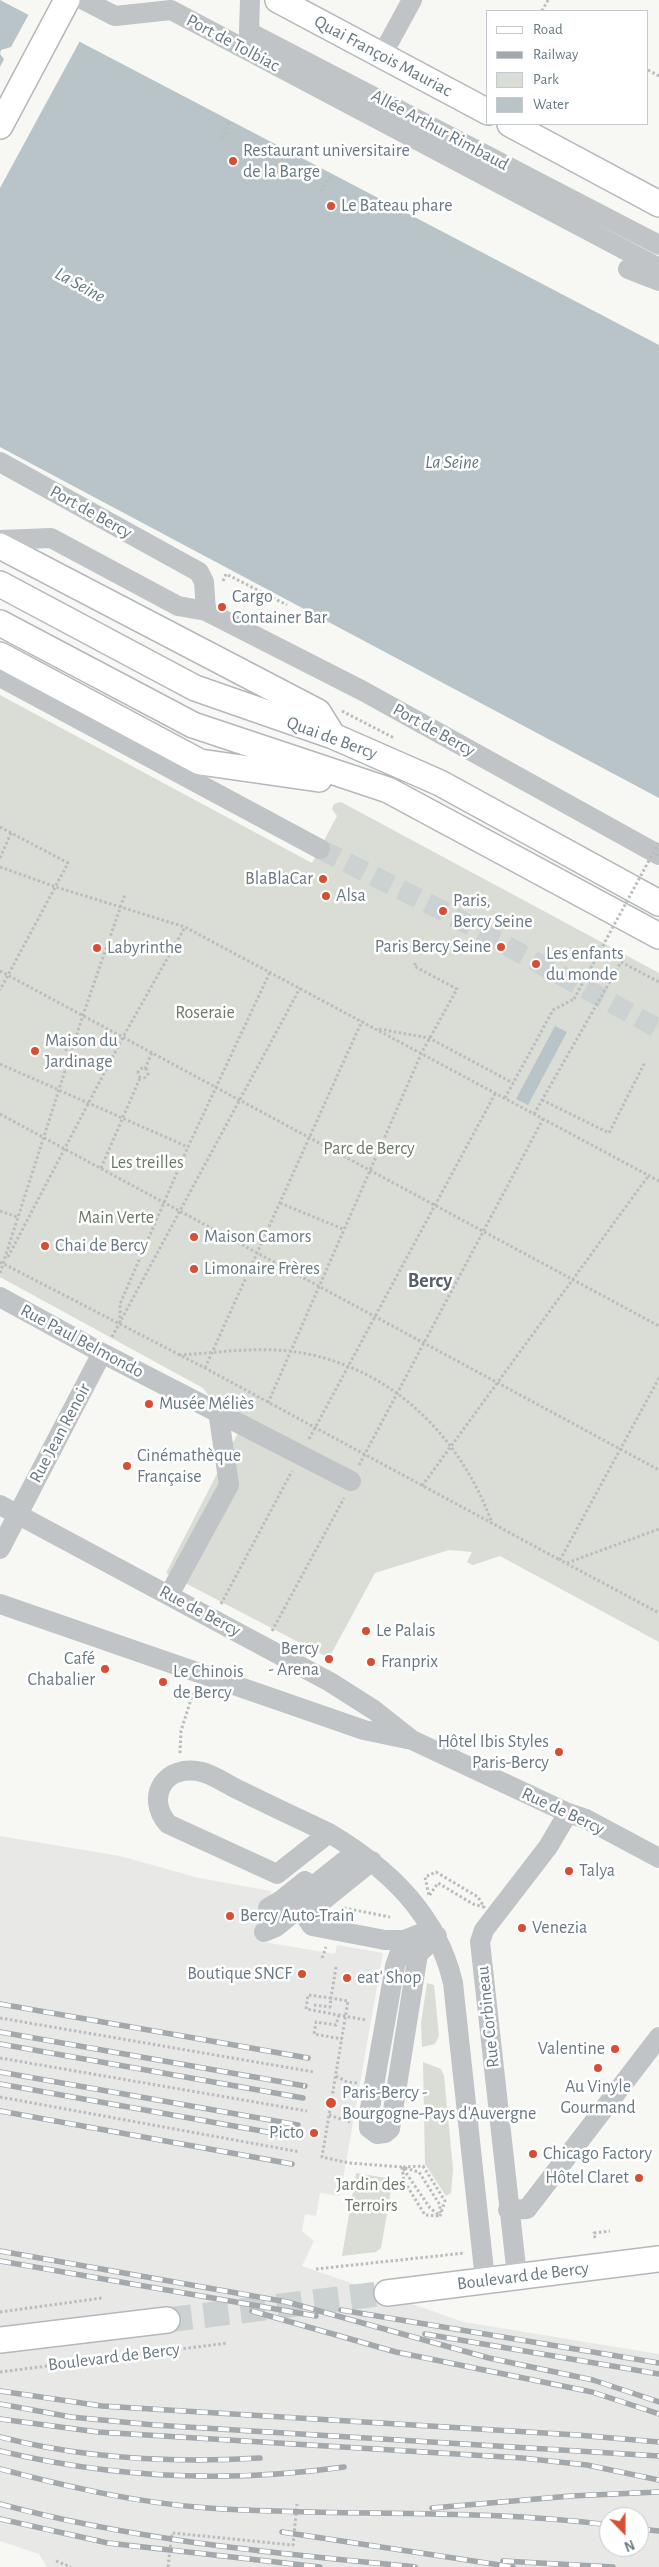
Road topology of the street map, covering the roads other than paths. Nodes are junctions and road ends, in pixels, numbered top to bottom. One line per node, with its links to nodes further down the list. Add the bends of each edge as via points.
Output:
1 (67, 0): 9 (main road)
2 (84, 0): 12 (street, Port de Tolbiac, via 115,16 171,10)
3 (250, 0): 11 (street, Allée Arthur Rimbaud, via 249,32)
4 (278, 0): 6 (main road, Quai François Mauriac)
5 (412, 0): 6 (street)
6 (382, 55): 7 (main road, Quai François Mauriac)
7 (487, 111)
8 (512, 125): 10 (main road)
9 (0, 126)
10 (659, 204)
11 (659, 245)
12 (659, 268)
13 (628, 270): 14 (street)
14 (659, 281)
15 (0, 462): 19 (street, Port de Bercy, via 200,572)
16 (0, 540): 19 (street, Port de Bercy, via 51,538 178,606)
17 (0, 546): 23 (main road, via 318,712)
18 (0, 584): 23 (main road, Quai de Bercy, via 195,688)
19 (206, 611): 26 (street, Port de Bercy, via 363,691)
20 (0, 623): 24 (main road, Quai de Bercy, via 192,725)
21 (0, 655): 24 (main road, via 200,762)
22 (0, 677): 25 (street)
23 (333, 736): 27 (main road, Quai de Bercy, via 440,783)
24 (388, 790): 28 (main road, Quai de Bercy)
25 (320, 849)
26 (658, 856)
27 (659, 903)
28 (659, 936)
29 (0, 1297): 30 (street, Rue Paul Belmondo)
30 (102, 1353): 31 (street, Rue Paul Belmondo); 33 (street, Rue Jean Renoir)
31 (218, 1411): 32 (street, Rue Paul Belmondo); 35 (street, via 229,1485)
32 (351, 1481)
33 (9, 1508): 34 (street); 35 (street, Rue de Bercy)
34 (0, 1549)
35 (169, 1595): 37 (street, Rue de Bercy, via 367,1705)
36 (0, 1604): 37 (street, Rue de Bercy, via 364,1730)
37 (412, 1740): 38 (street, Rue de Bercy)
38 (568, 1813): 40 (street, Rue de Bercy, via 586,1819); 44 (street, Rue Corbineau, via 548,1847 484,1930 480,1942)
39 (353, 1848): 39 (street, via 267,1914); 39 (street, via 277,1874 168,1824 160,1815 157,1796 164,1782 176,1774 201,1772); 41 (street, via 405,1891); 42 (street, via 310,1911 308,1919 312,1926 385,1940)
40 (659, 1858)
41 (434, 1933): 42 (street); 42 (street, via 418,1954 390,2128 377,2134 369,2128 369,2114 396,1966); 47 (street, via 449,1962 453,1983)
42 (404, 1940)
43 (659, 2037): 44 (street, via 527,2209)
44 (508, 2210): 46 (street, Rue Corbineau)
45 (657, 2263): 46 (main road, Boulevard de Bercy)
46 (517, 2276): 47 (main road, Boulevard de Bercy)
47 (485, 2280): 48 (main road, Boulevard de Bercy)
48 (387, 2293)
49 (167, 2320): 50 (main road, Boulevard de Bercy)
50 (0, 2340)

